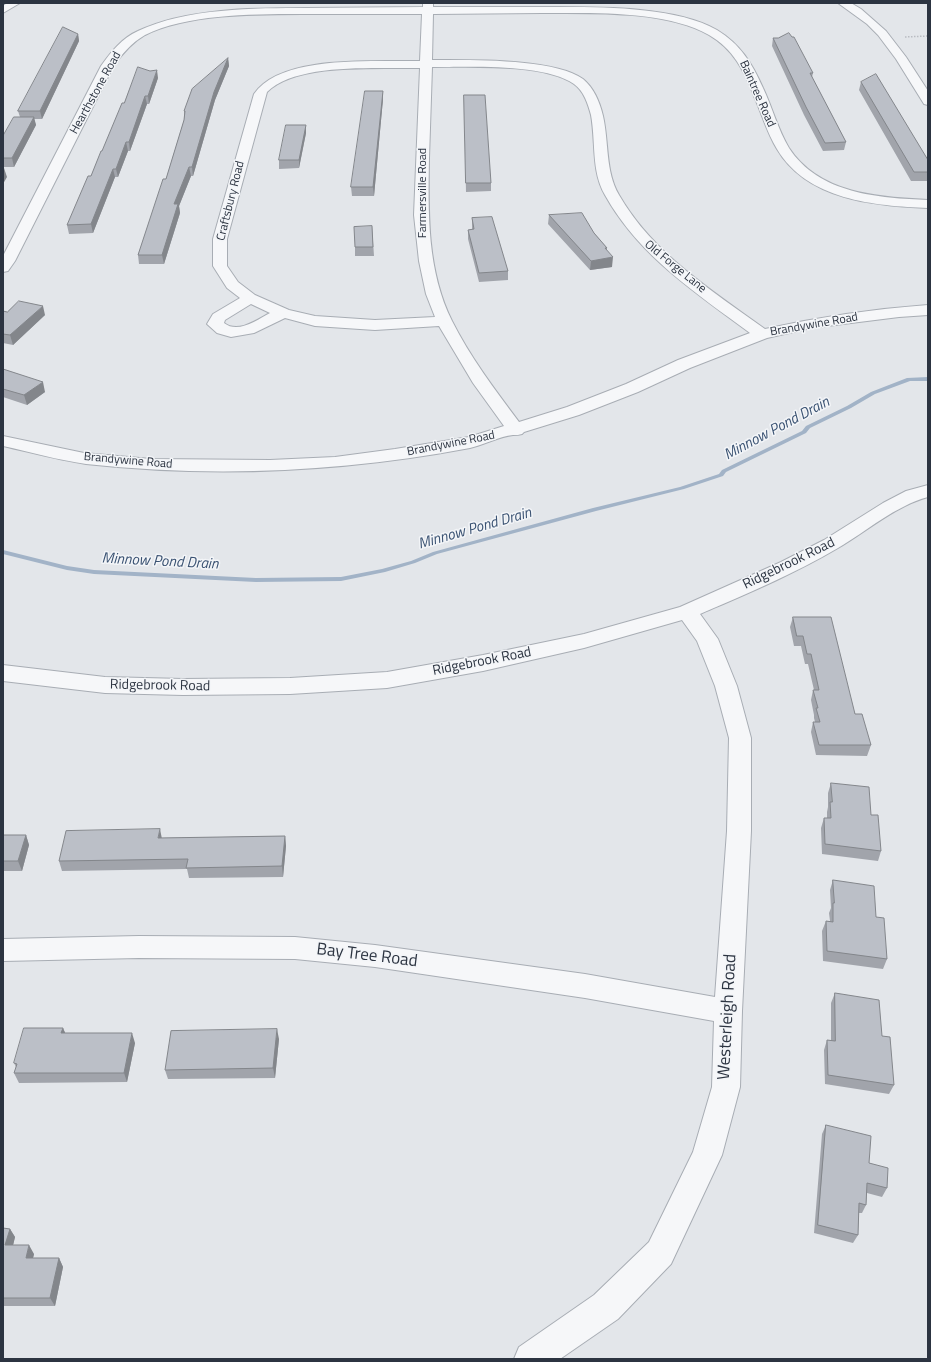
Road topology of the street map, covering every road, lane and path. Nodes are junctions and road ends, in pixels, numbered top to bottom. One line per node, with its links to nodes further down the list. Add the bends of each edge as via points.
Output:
1 (15, 3): 4 (street)
2 (843, 3): 6 (street, via 867,17 887,37)
3 (428, 7): 5 (street, Farmersville Road); 7 (street, Baintree Road, via 612,11 666,18 706,29 732,44 740,55 783,149 801,170 832,188 857,196); 8 (street, Hearthstone Road, via 249,11 191,18 141,33 122,46 107,66)
4 (3, 10)
5 (426, 64): 9 (street, Craftsbury Road, via 334,66 300,71 282,77 262,89 220,238 220,266 232,285); 12 (street, Farmersville Road, via 421,222 426,261); 13 (street, Old Forge Lane, via 522,66 558,73 577,80 588,90 594,108 606,182 616,203 641,239 671,266)
6 (928, 101)
7 (928, 204)
8 (3, 268)
9 (250, 298): 11 (street, Craftsbury Road); 11 (street, via 218,317 215,324 220,330 246,330)
10 (928, 310): 13 (street, Brandywine Road, via 811,323)
11 (283, 313): 12 (street, Craftsbury Road, via 340,324 375,325)
12 (444, 321): 14 (street, Farmersville Road, via 481,383)
13 (762, 334): 14 (street, Brandywine Road, via 574,411)
14 (516, 430): 15 (street, Brandywine Road, via 471,442 396,454 335,462 270,466 186,465 91,458)
15 (3, 441)
16 (928, 491): 17 (street, Ridgebrook Road, via 913,495 890,507 788,567)
17 (687, 612): 18 (street, Ridgebrook Road, via 584,641 387,680 290,686 183,687 105,685); 20 (street, Westerleigh Road, via 708,639 726,686 740,738 738,831)
18 (3, 673)
19 (3, 950): 20 (street, Bay Tree Road, via 139,947 302,949 375,956 577,985)
20 (728, 1011): 21 (street, Westerleigh Road, via 726,1087 707,1154 660,1253 606,1308)
21 (531, 1359)

